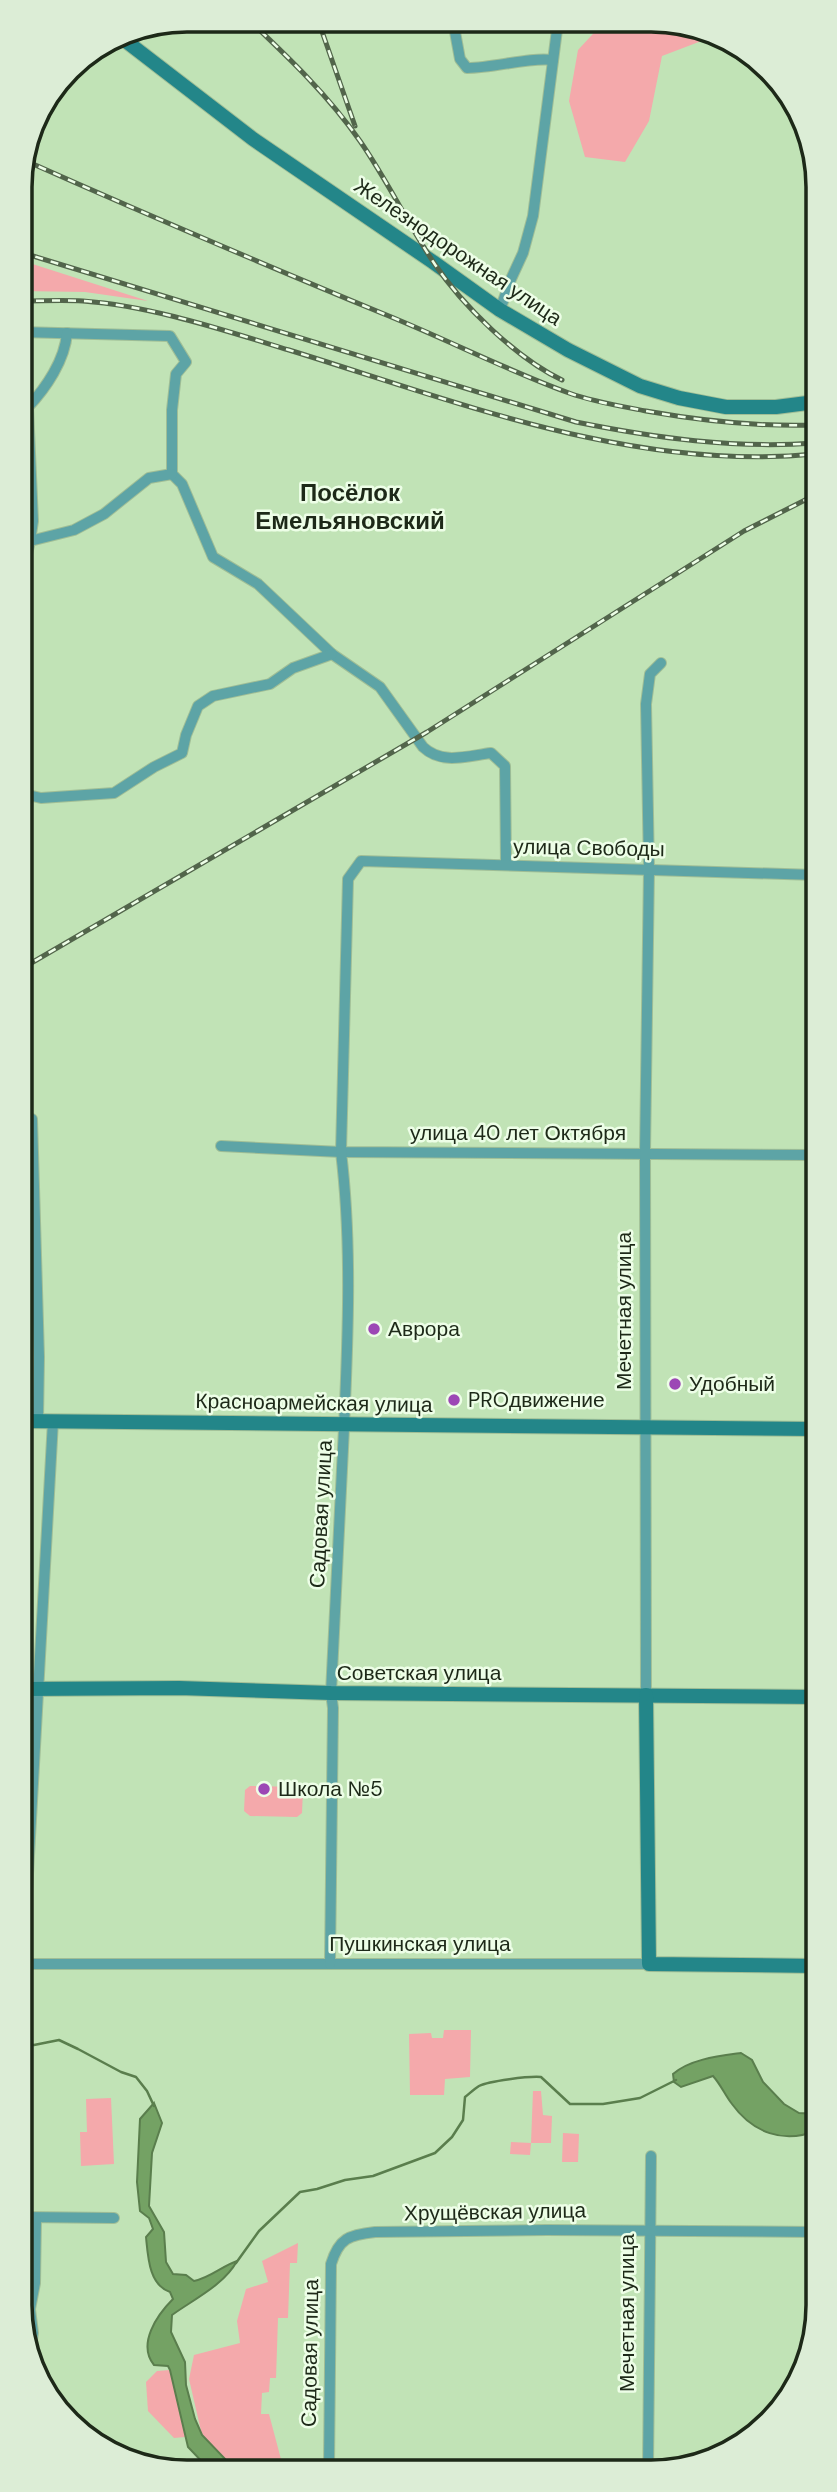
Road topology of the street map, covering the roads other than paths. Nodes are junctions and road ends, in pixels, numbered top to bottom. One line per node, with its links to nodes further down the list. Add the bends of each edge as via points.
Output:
1 (455, 32): 4 (street, via 460,59 467,68)
2 (557, 32): 4 (street)
3 (128, 43): 5 (street, Железнодорожная улица, via 253,139)
4 (553, 60): 5 (street, via 533,216)
5 (500, 310): 8 (street, Железнодорожная улица, via 640,386 679,398 726,407)
6 (32, 332): 7 (street)
7 (67, 333): 9 (street, via 66,346); 10 (street, via 170,335 187,362 176,373)
8 (806, 403)
9 (32, 404)
10 (172, 474): 13 (street, via 149,478 104,514 74,530); 14 (street, via 182,484 213,557 258,584)
11 (32, 492): 12 (street)
12 (32, 528)
13 (32, 540)
14 (332, 654): 16 (street, via 293,668 270,684 213,696 198,706 182,753 114,793); 18 (street, via 380,687 432,756 447,759 491,753 505,766)
15 (661, 663): 19 (street, Мечетная улица, via 650,674 646,704)
16 (32, 796)
17 (361, 861): 18 (street, улица Свободы); 23 (street, Садовая улица, via 348,879)
18 (506, 865): 19 (street, улица Свободы)
19 (649, 869): 20 (street, улица Свободы); 24 (street, Мечетная улица)
20 (806, 875)
21 (32, 1119): 27 (street, via 39,1357)
22 (221, 1146): 23 (street, улица 40 лет Октября)
23 (341, 1152): 24 (street, улица 40 лет Октября); 28 (street, Садовая улица, via 347,1210)
24 (645, 1153): 25 (street, улица 40 лет Октября); 29 (street, Мечетная улица)
25 (806, 1155)
26 (32, 1421): 27 (street, Красноармейская улица)
27 (46, 1421): 28 (street, Красноармейская улица); 32 (street)
28 (344, 1424): 29 (street, Красноармейская улица); 33 (street, Садовая улица)
29 (645, 1427): 30 (street, Красноармейская улица); 34 (street, Мечетная улица)
30 (805, 1429)
31 (32, 1689): 32 (street, Советская улица)
32 (38, 1689): 33 (street, Советская улица); 36 (street)
33 (331, 1693): 34 (street, Советская улица); 38 (street, Садовая улица)
34 (646, 1695): 35 (street, Советская улица); 39 (street, Мечетная улица)
35 (805, 1697)
36 (32, 1792)
37 (32, 1964): 38 (street, Пушкинская улица)
38 (330, 1964): 39 (street, Пушкинская улица)
39 (649, 1965): 40 (street, Пушкинская улица)
40 (805, 1966)
41 (651, 2157): 45 (street, Мечетная улица)
42 (32, 2218): 43 (street)
43 (36, 2218): 44 (street); 48 (street)
44 (114, 2218)
45 (649, 2230): 46 (street, Хрущёвская улица); 47 (street, Хрущёвская улица, via 375,2232); 50 (street, Мечетная улица)
46 (805, 2232)
47 (344, 2241): 49 (street, Садовая улица, via 331,2264)
48 (32, 2299)
49 (328, 2460)
50 (648, 2460)

